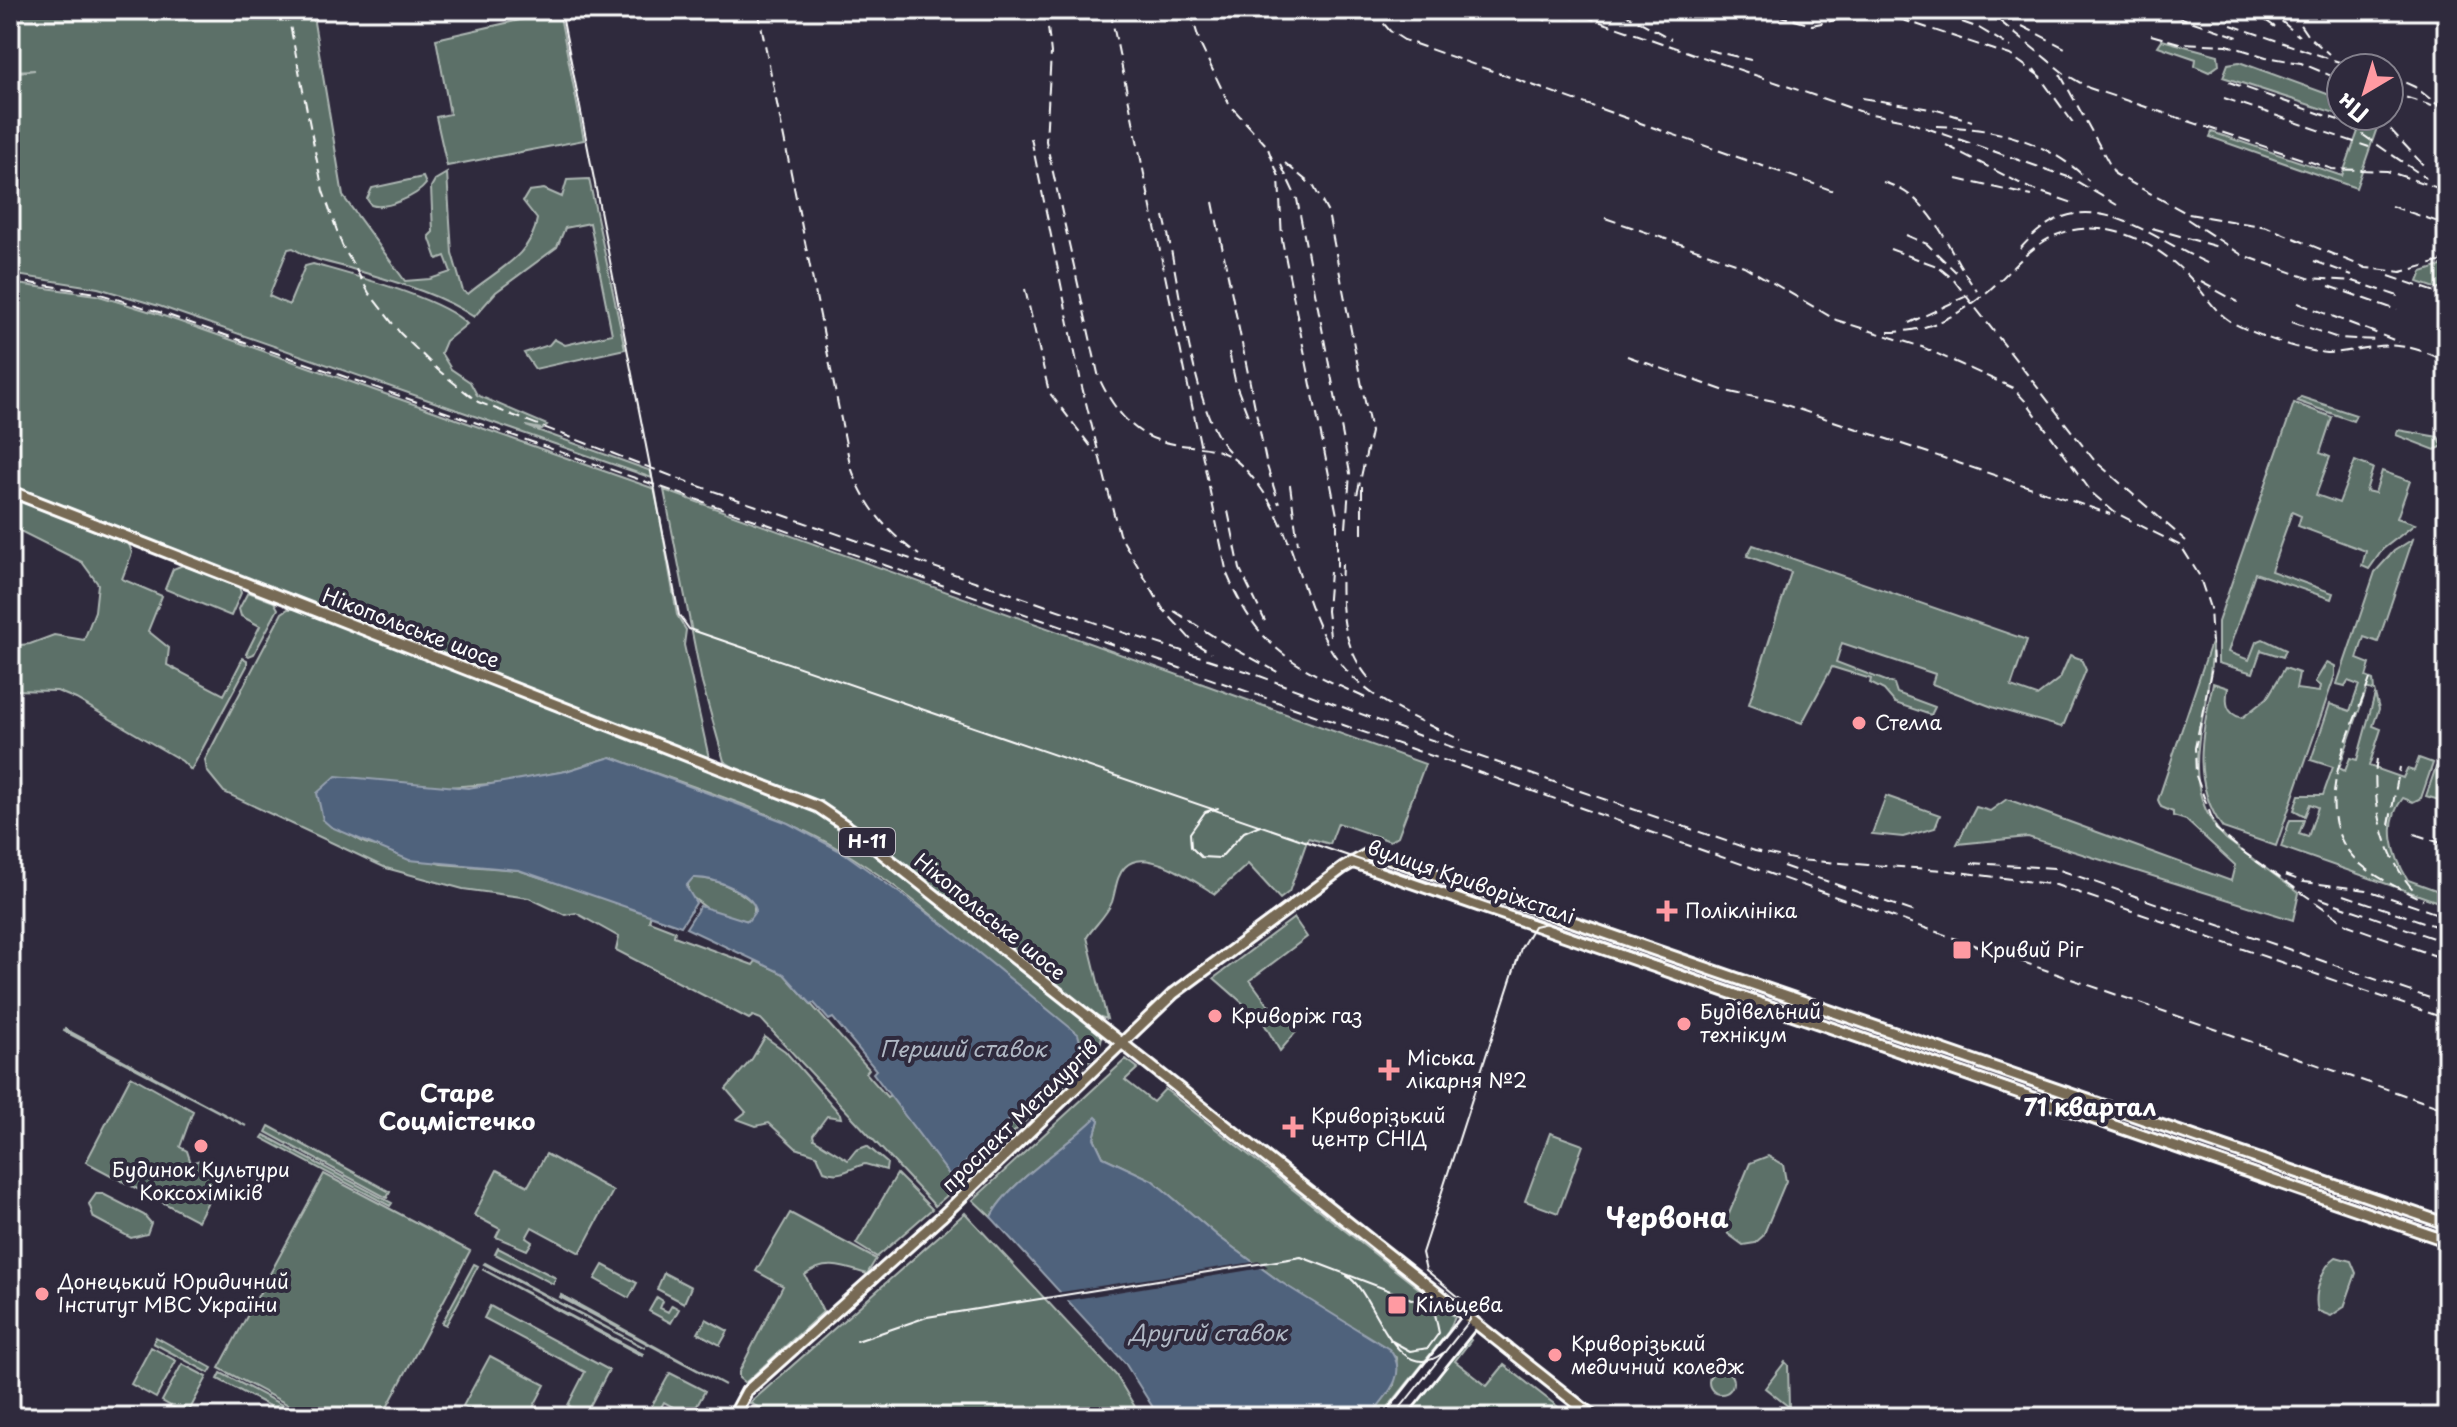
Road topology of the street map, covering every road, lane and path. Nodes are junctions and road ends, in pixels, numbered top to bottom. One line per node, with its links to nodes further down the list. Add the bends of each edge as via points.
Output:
1 (10, 491): 3 (main road, Нікопольське шосе / Н-11, via 795,795 855,832)
2 (1352, 862): 3 (main road, проспект Металургів, via 1193,977); 4 (main road, вулиця Криворіжсталі, via 1371,852 1388,855); 5 (main road, вулиця Криворіжсталі)
3 (1121, 1045): 8 (main road, Нікопольське шосе / Н-11); 9 (main road, проспект Металургів, via 938,1221 747,1391)
4 (2248, 1155): 5 (main road); 6 (main road, вулиця Криворіжсталі)
5 (2244, 1169): 7 (main road, вулиця Криворіжсталі)
6 (2447, 1224)
7 (2447, 1241)
8 (1470, 1321): 10 (main road); 11 (main road); 12 (main road, Нікопольське шосе / Н-11)
9 (733, 1417)
10 (1389, 1417)
11 (1399, 1417)
12 (1594, 1417)

